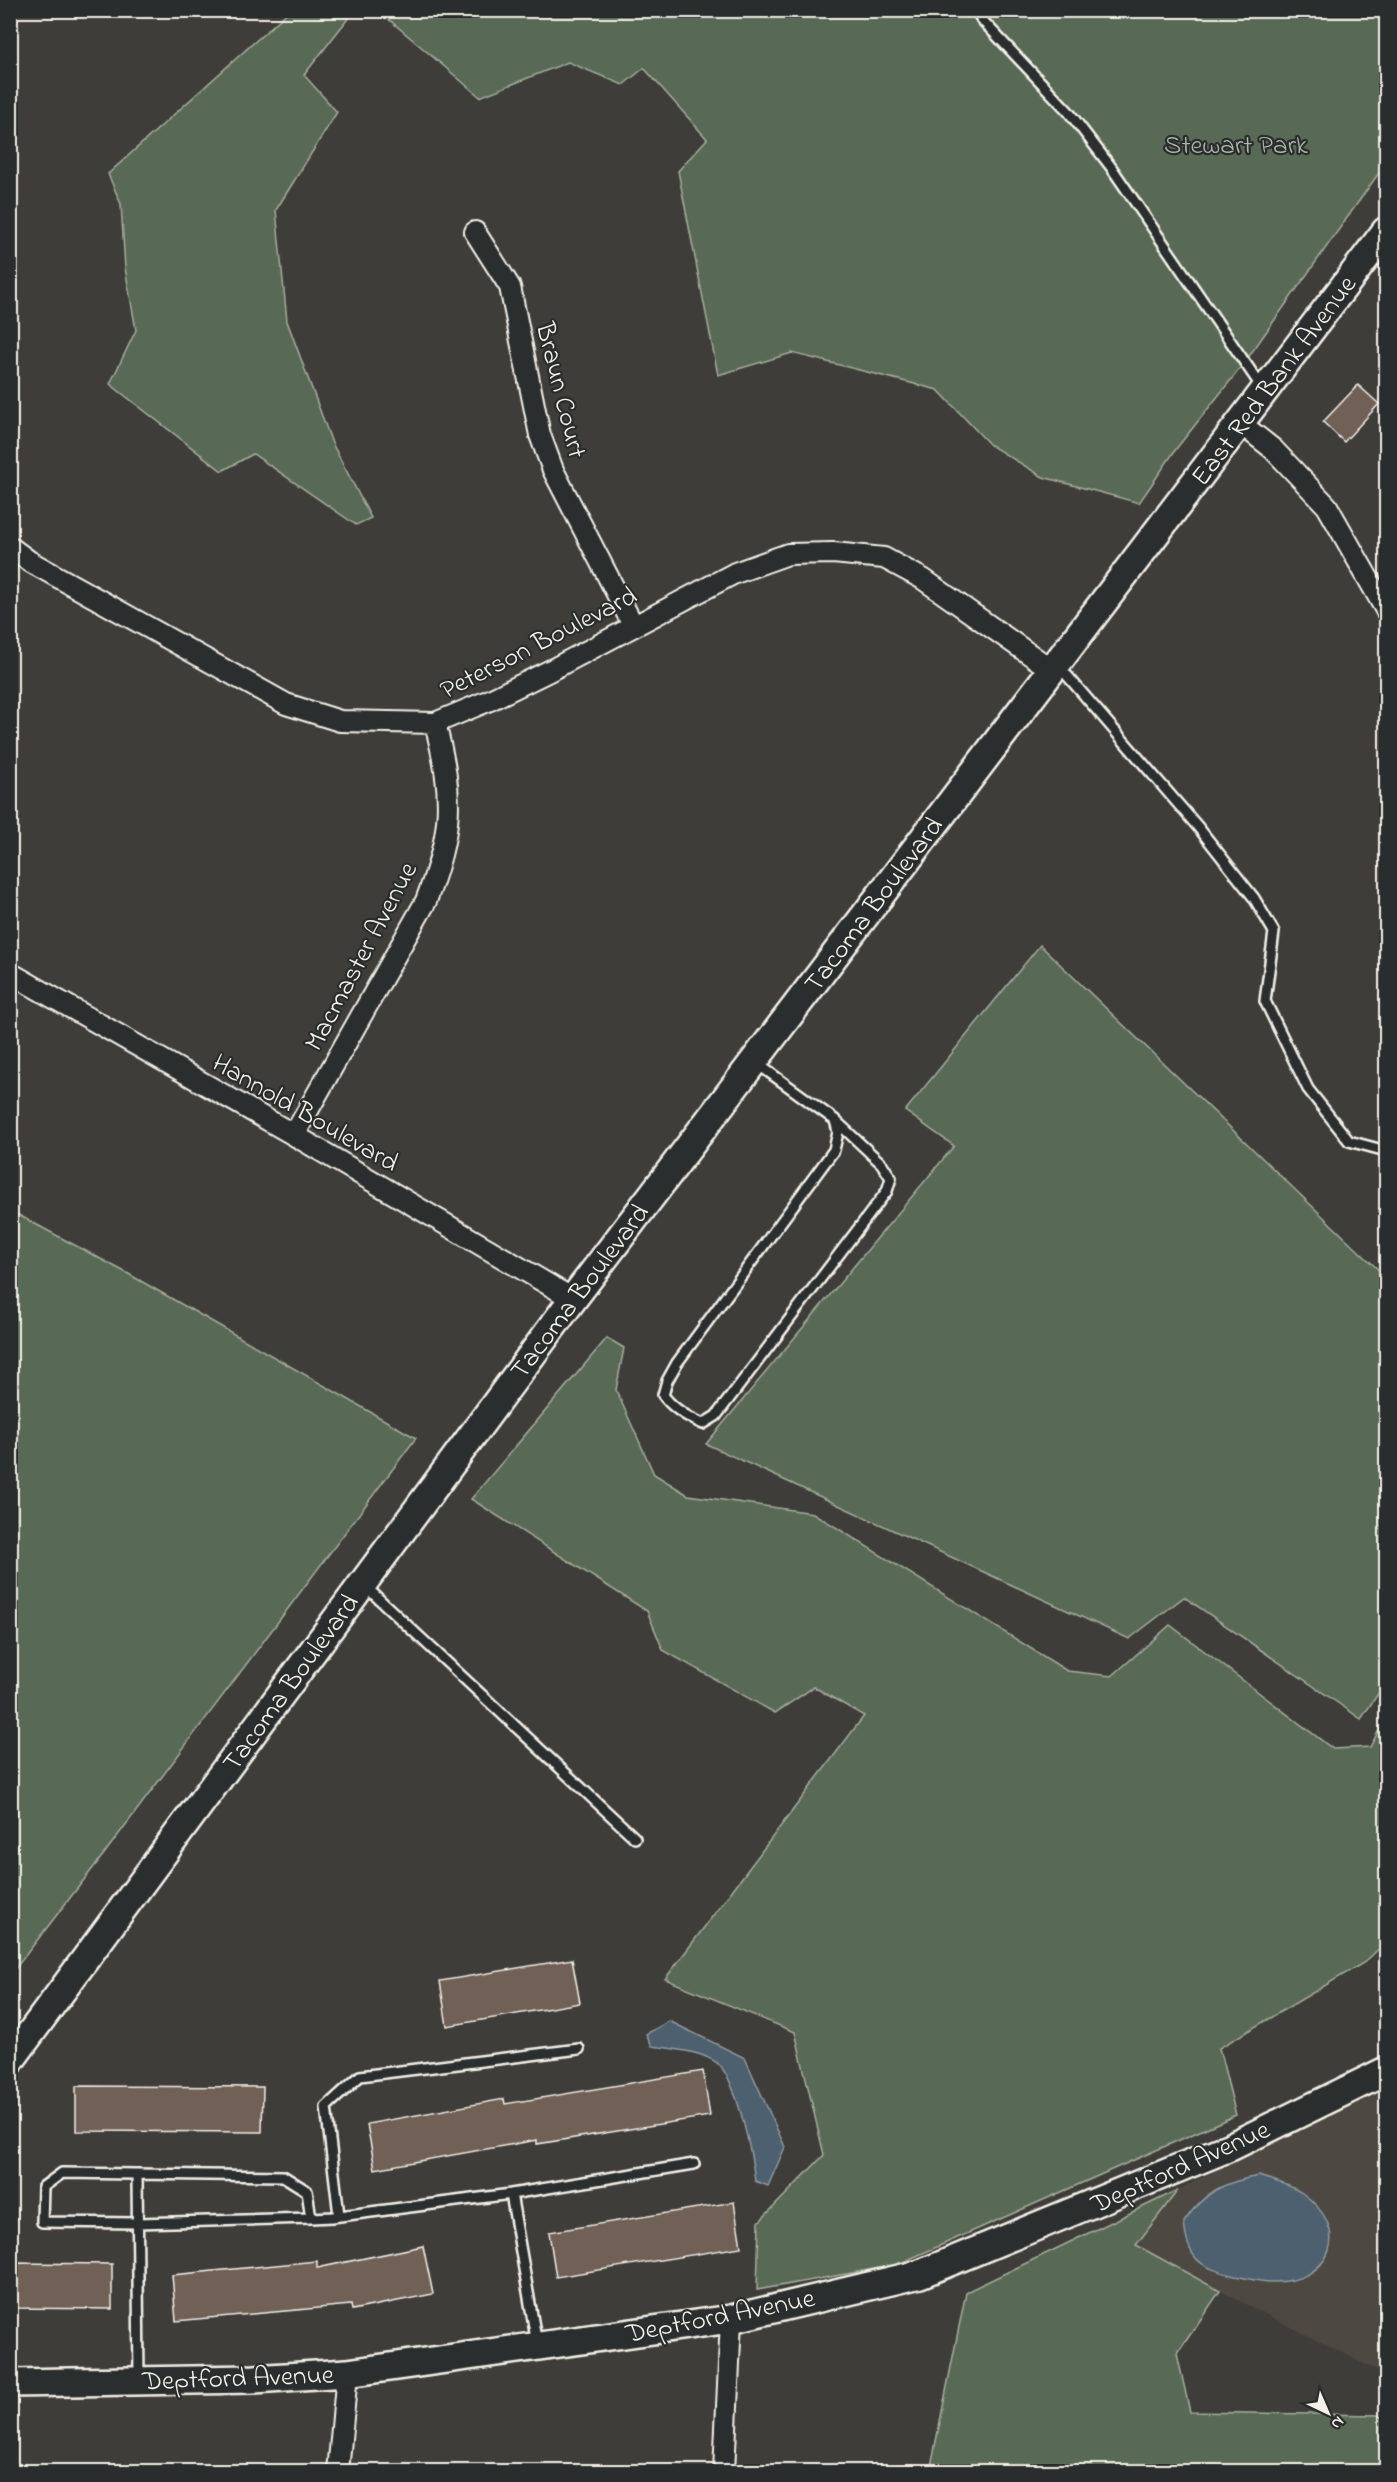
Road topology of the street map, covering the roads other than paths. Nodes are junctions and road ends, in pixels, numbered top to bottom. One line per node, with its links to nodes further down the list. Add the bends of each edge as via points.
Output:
1 (976, 10): 4 (lane, via 1068,111 1111,167)
2 (1386, 231): 4 (street, East Red Bank Avenue)
3 (475, 232): 9 (street, Braun Court, via 510,287 540,435 553,470)
4 (1265, 391): 5 (street, East Red Bank Avenue)
5 (1240, 423): 6 (street, East Red Bank Avenue); 8 (street, via 1273,450 1327,506)
6 (1159, 530): 10 (street, Tacoma Boulevard)
7 (10, 547): 11 (street, Peterson Boulevard, via 286,704 340,721)
8 (1386, 610)
9 (633, 625): 10 (street, Peterson Boulevard, via 735,573 788,554 884,558 923,579); 11 (street, Peterson Boulevard, via 541,675)
10 (1054, 667): 13 (street, Tacoma Boulevard); 16 (lane, via 1198,827 1254,898 1274,932 1265,1001 1308,1089 1349,1141)
11 (435, 723): 15 (street, Macmaster Avenue, via 449,794 448,825 440,863 426,901)
12 (10, 973): 15 (street, Hannold Boulevard)
13 (753, 1061): 14 (lane); 17 (street, Tacoma Boulevard)
14 (835, 1120): 14 (lane, via 838,1132 834,1150 667,1381 663,1395 689,1418 703,1424 716,1416 886,1191 891,1178 882,1164)
15 (294, 1135): 17 (street, Hannold Boulevard)
16 (1386, 1151)
17 (573, 1299): 18 (street, Tacoma Boulevard)
18 (362, 1583): 19 (lane); 21 (street, Tacoma Boulevard)
19 (635, 1838)
20 (579, 2049): 26 (lane, via 360,2076 326,2107)
21 (10, 2061)
22 (1386, 2071): 29 (street, Deptford Avenue, via 1230,2147 921,2274)
23 (694, 2164): 25 (lane)
24 (137, 2175): 27 (lane, via 284,2176 307,2191); 28 (lane); 28 (lane, via 62,2173 43,2187 42,2222)
25 (511, 2194): 26 (lane); 30 (lane)
26 (339, 2215): 27 (lane)
27 (310, 2218): 28 (lane)
28 (137, 2223): 32 (lane)
29 (730, 2319): 30 (street, Deptford Avenue); 35 (street)
30 (537, 2346): 31 (street, Deptford Avenue)
31 (347, 2373): 32 (street, Deptford Avenue); 34 (street)
32 (139, 2380): 33 (street, Deptford Avenue)
33 (10, 2383)
34 (338, 2472)
35 (724, 2472)

